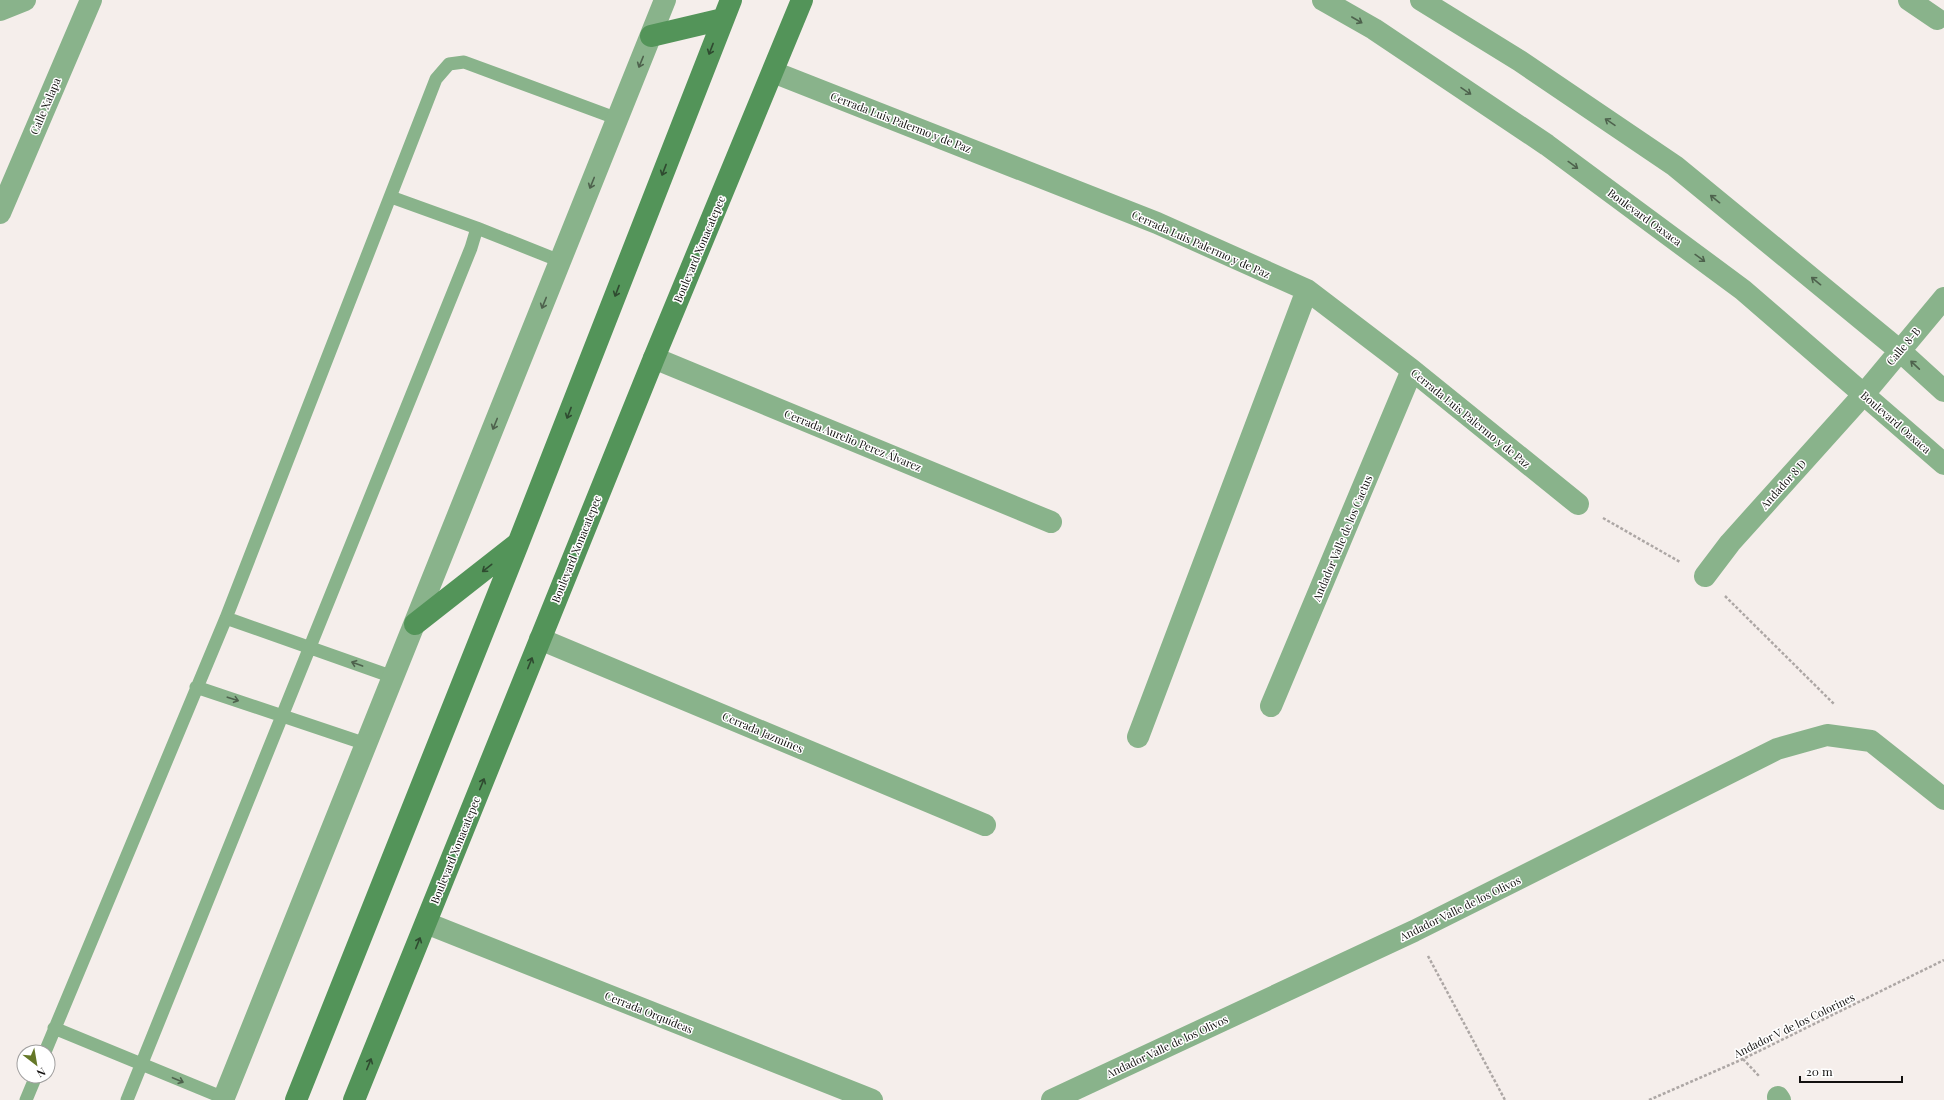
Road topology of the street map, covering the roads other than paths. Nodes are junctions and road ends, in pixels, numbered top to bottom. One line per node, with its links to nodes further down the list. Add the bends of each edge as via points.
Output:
1 (25, 0): 8 (street)
2 (91, 0): 15 (street, Calle Xalapa)
3 (666, 0): 11 (street)
4 (802, 0): 12 (main road, Boulevard Xonacatepec)
5 (1323, 0): 24 (street, Boulevard Oaxaca, one-way to 24, via 1374,29 1547,145 1743,290)
6 (1421, 0): 20 (street, one-way to 6, via 1674,166 1520,61)
7 (1910, 0): 10 (street)
8 (0, 10)
9 (727, 10): 11 (main road); 28 (main road, one-way to 28)
10 (1937, 19)
11 (651, 36): 13 (street, one-way to 13)
12 (773, 72): 18 (street, Cerrada Luis Palermo y de Paz, via 1157,223); 21 (main road, Boulevard Xonacatepec)
13 (618, 119): 14 (lane, via 464,62 449,64 436,79); 17 (street, one-way to 17)
14 (391, 197): 16 (lane); 30 (lane)
15 (0, 213)
16 (477, 228): 17 (lane); 33 (lane)
17 (560, 261): 31 (street, one-way to 31)
18 (1307, 290): 22 (street, Cerrada Luis Palermo y de Paz); 38 (street)
19 (1944, 298): 20 (street, Calle 8-B)
20 (1899, 350): 23 (street, one-way to 20); 24 (street, Calle 8-B)
21 (654, 358): 27 (street, Cerrada Aurelio Perez Álvarez); 32 (main road, Boulevard Xonacatepec)
22 (1412, 370): 26 (street, Cerrada Luis Palermo y de Paz); 36 (street, Andador Valle de los Cactus)
23 (1944, 391)
24 (1864, 394): 25 (street, Boulevard Oaxaca); 29 (street, Andador 8 D, via 1730,543)
25 (1944, 464)
26 (1578, 504)
27 (1051, 522)
28 (518, 544): 31 (main road, one-way to 31); 50 (main road)
29 (1705, 576)
30 (226, 618): 33 (lane); 35 (lane)
31 (415, 624): 34 (street)
32 (540, 639): 41 (street, Cerrada Jazmines); 42 (main road, Boulevard Xonacatepec, one-way to 32)
33 (309, 647): 34 (lane, one-way to 33); 37 (lane)
34 (393, 677): 39 (street)
35 (196, 687): 37 (lane, one-way to 37); 43 (lane)
36 (1271, 706)
37 (282, 715): 39 (lane); 45 (lane)
38 (1138, 737)
39 (366, 744): 47 (street)
40 (1944, 799): 53 (street, Andador Valle de los Olivos, via 1871,741 1827,735 1777,749 1414,931)
41 (985, 825)
42 (426, 923): 51 (main road, Boulevard Xonacatepec, one-way to 42); 52 (street, Cerrada Orquídeas)
43 (54, 1028): 44 (lane); 45 (lane)
44 (48, 1044)
45 (142, 1064): 47 (lane, one-way to 47); 49 (lane)
46 (33, 1084): 48 (lane)
47 (224, 1099)
48 (26, 1100)
49 (127, 1100)
50 (296, 1100)
51 (354, 1100)
52 (872, 1100)
53 (1052, 1100)

